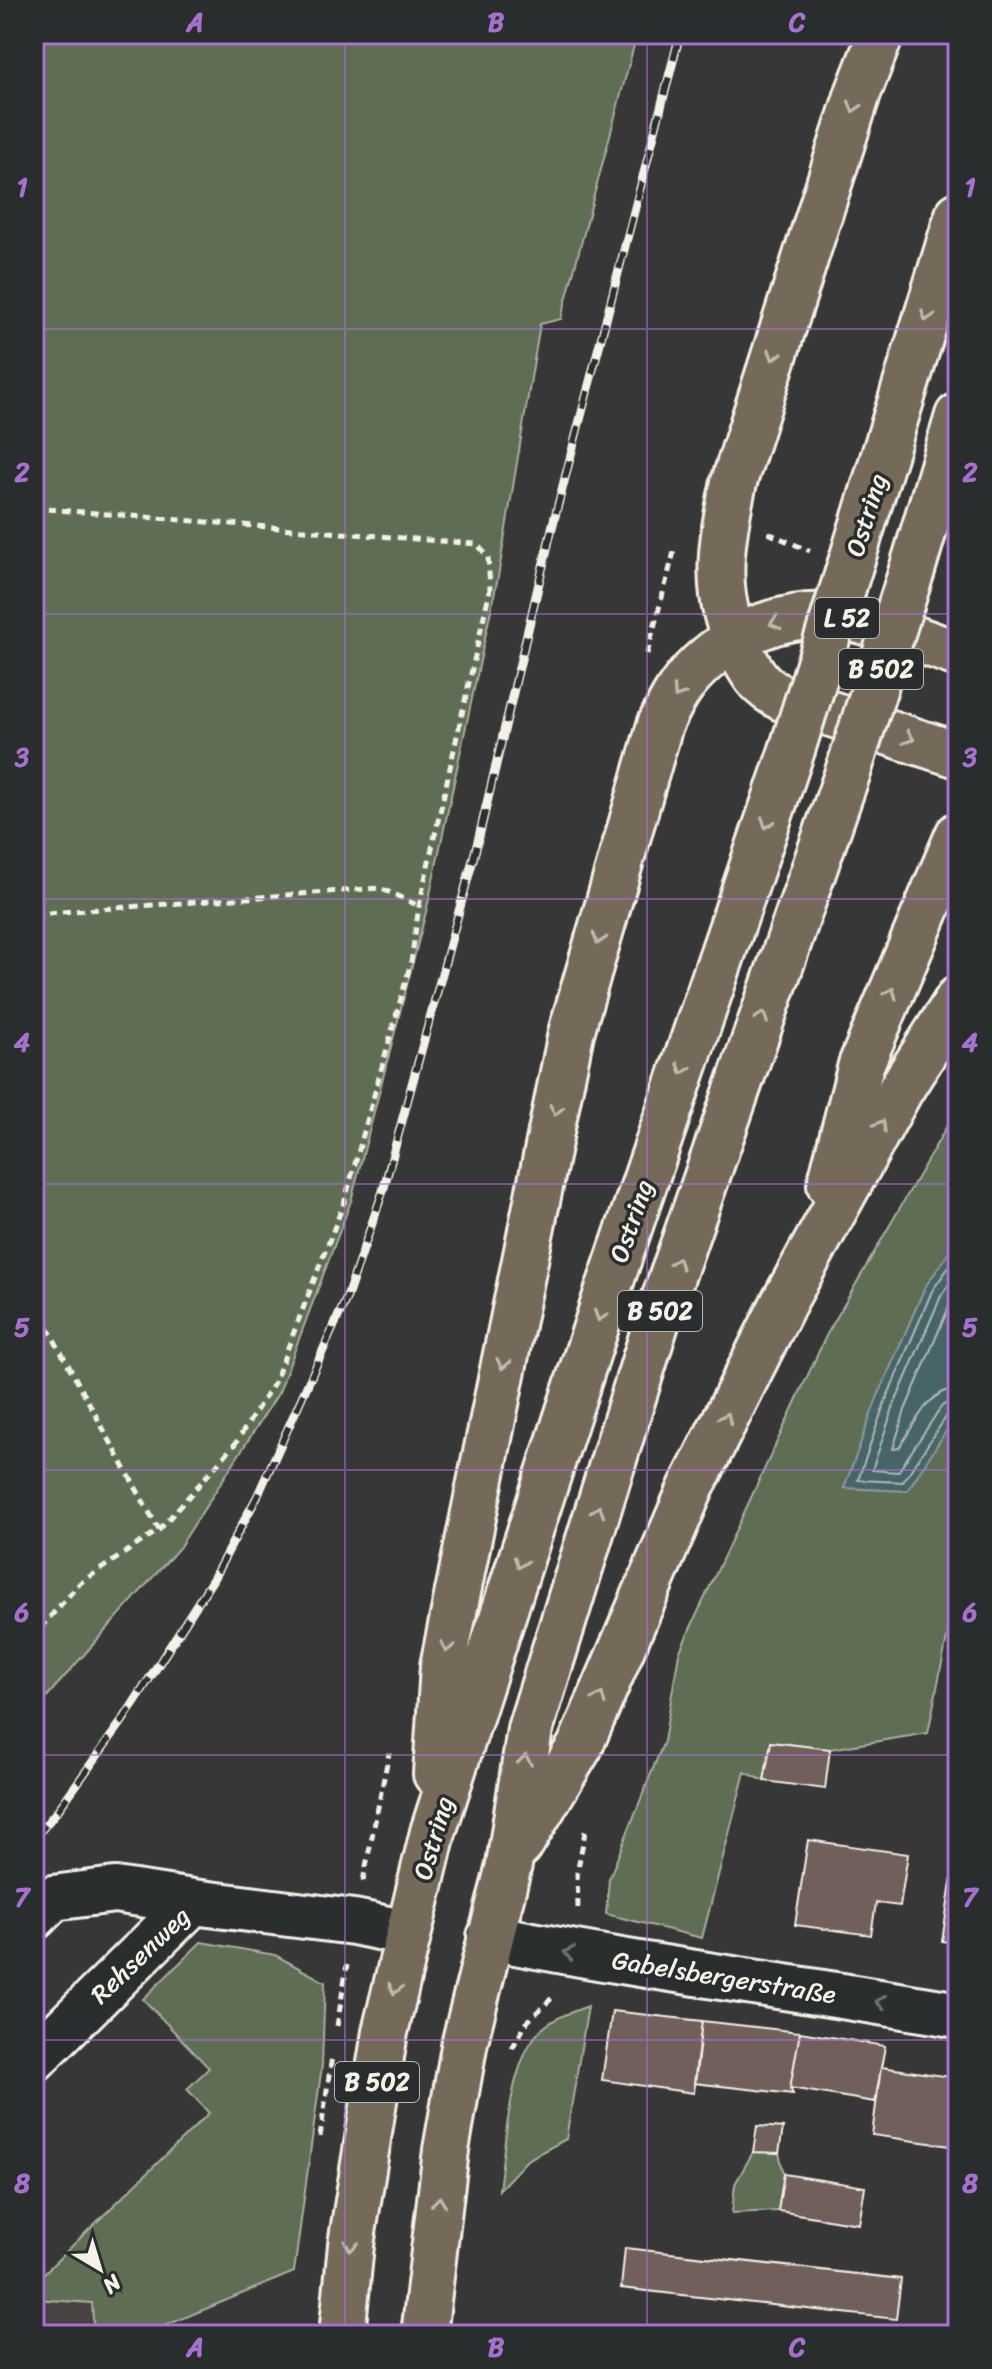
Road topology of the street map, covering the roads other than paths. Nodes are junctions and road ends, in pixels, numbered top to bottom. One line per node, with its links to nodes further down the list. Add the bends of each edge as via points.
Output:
1 (881, 34): 4 (highway, one-way to 4, via 734,482 721,588)
2 (958, 215): 10 (highway, Ostring / B 502, one-way to 10, bridge, via 792,750 606,1296)
3 (958, 416): 11 (highway, B 502, one-way to 3, bridge, via 530,1729 654,1329 849,769)
4 (734, 639): 5 (highway, L 52, one-way to 4, via 849,618 815,615 771,622); 6 (highway, one-way to 6, via 764,688 782,698); 10 (highway, one-way to 10, via 693,673 660,725 571,1033 443,1666)
5 (958, 654)
6 (958, 755)
7 (958, 835): 9 (highway, one-way to 7, via 861,1065)
8 (958, 999): 9 (highway, one-way to 8)
9 (816, 1243): 11 (highway, one-way to 9, via 580,1746 691,1488)
10 (433, 1832): 14 (highway, Ostring / B 502)
11 (509, 1865): 15 (highway, B 502)
12 (193, 1902): 13 (street, via 115,1890 53,1898); 14 (street, Rehsenweg); 17 (street, Rehsenweg)
13 (34, 1917)
14 (407, 1933): 18 (highway, Ostring / B 502, one-way to 18, via 385,2032)
15 (490, 1937): 16 (street, Gabelsbergerstraße, one-way to 15); 19 (highway, B 502, one-way to 15, via 446,2150)
16 (958, 2015)
17 (34, 2059)
18 (342, 2335)
19 (424, 2335)

